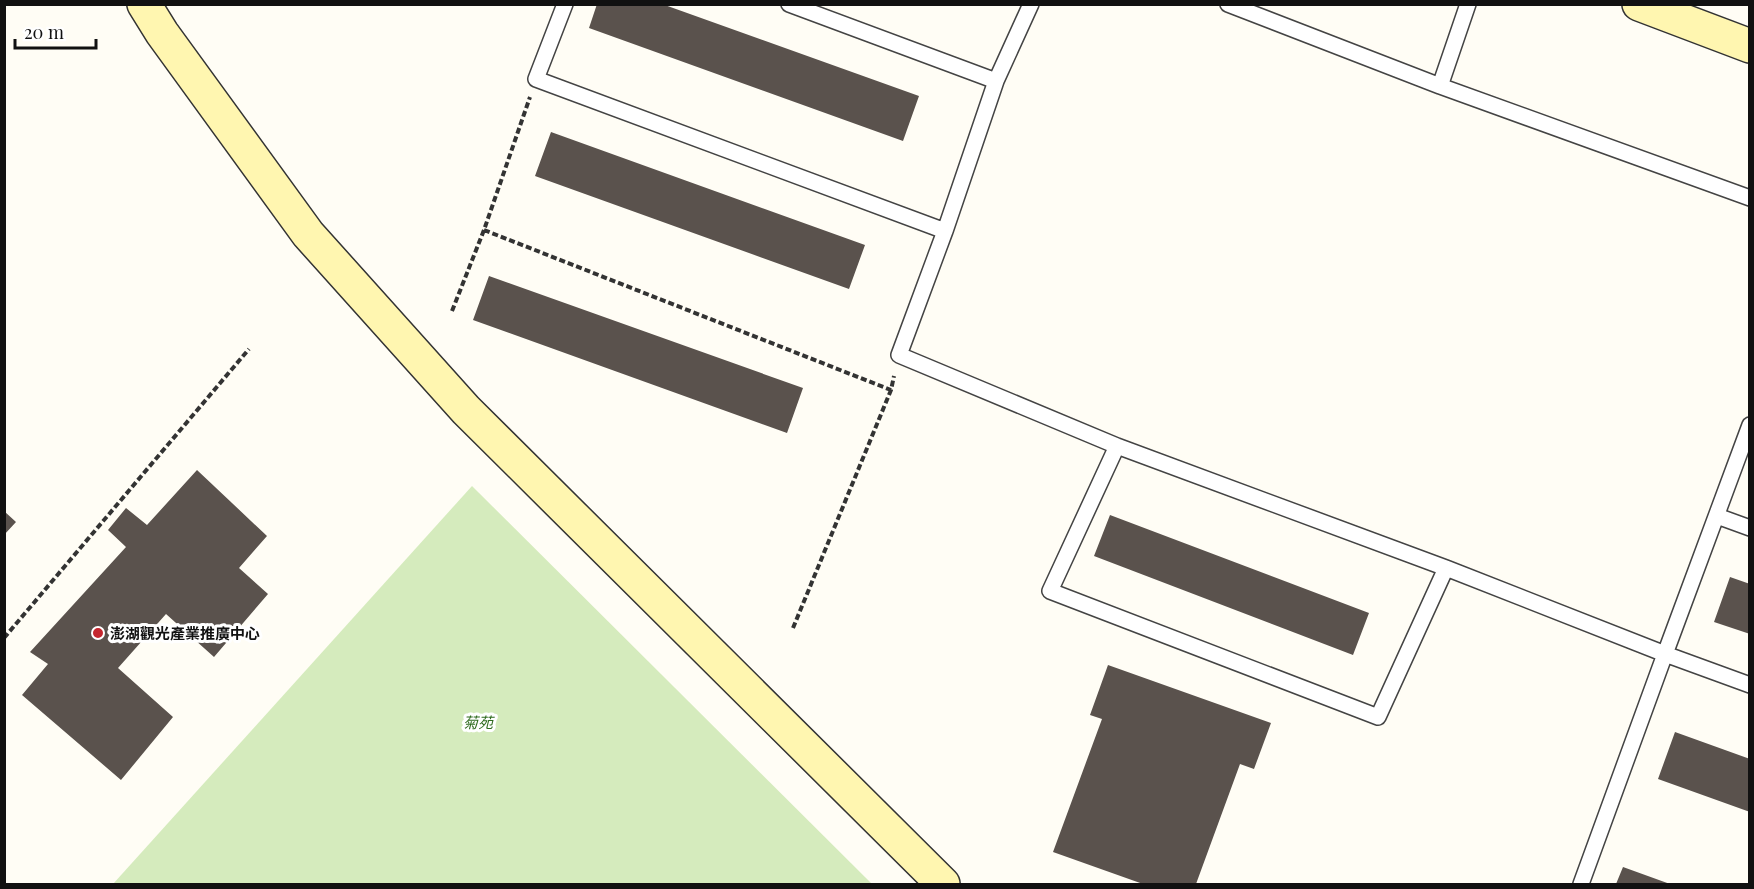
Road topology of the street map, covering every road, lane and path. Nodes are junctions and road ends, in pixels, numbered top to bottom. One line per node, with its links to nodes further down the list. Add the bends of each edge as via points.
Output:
1 (144, 4): 28 (main road, via 308,234 466,410)
2 (565, 4): 9 (lane)
3 (789, 4): 10 (lane)
4 (1032, 4): 10 (lane)
5 (1228, 4): 11 (lane)
6 (1468, 4): 11 (lane)
7 (1639, 4): 8 (main road)
8 (1749, 46)
9 (536, 79): 13 (path); 14 (lane)
10 (996, 81): 14 (lane)
11 (1440, 86): 12 (lane)
12 (1749, 198)
13 (484, 230): 15 (path); 18 (path)
14 (945, 231): 17 (lane)
15 (452, 311)
16 (249, 349): 25 (path)
17 (899, 355): 18 (path); 20 (lane)
18 (891, 390): 24 (path)
19 (1749, 425): 21 (lane)
20 (1117, 446): 23 (lane); 23 (lane, via 1050,591 1378,717)
21 (1717, 516): 22 (lane); 26 (lane)
22 (1749, 528)
23 (1446, 568): 26 (lane)
24 (793, 628)
25 (4, 638)
26 (1665, 654): 27 (lane); 29 (lane)
27 (1749, 685)
28 (943, 885)
29 (1581, 885)

